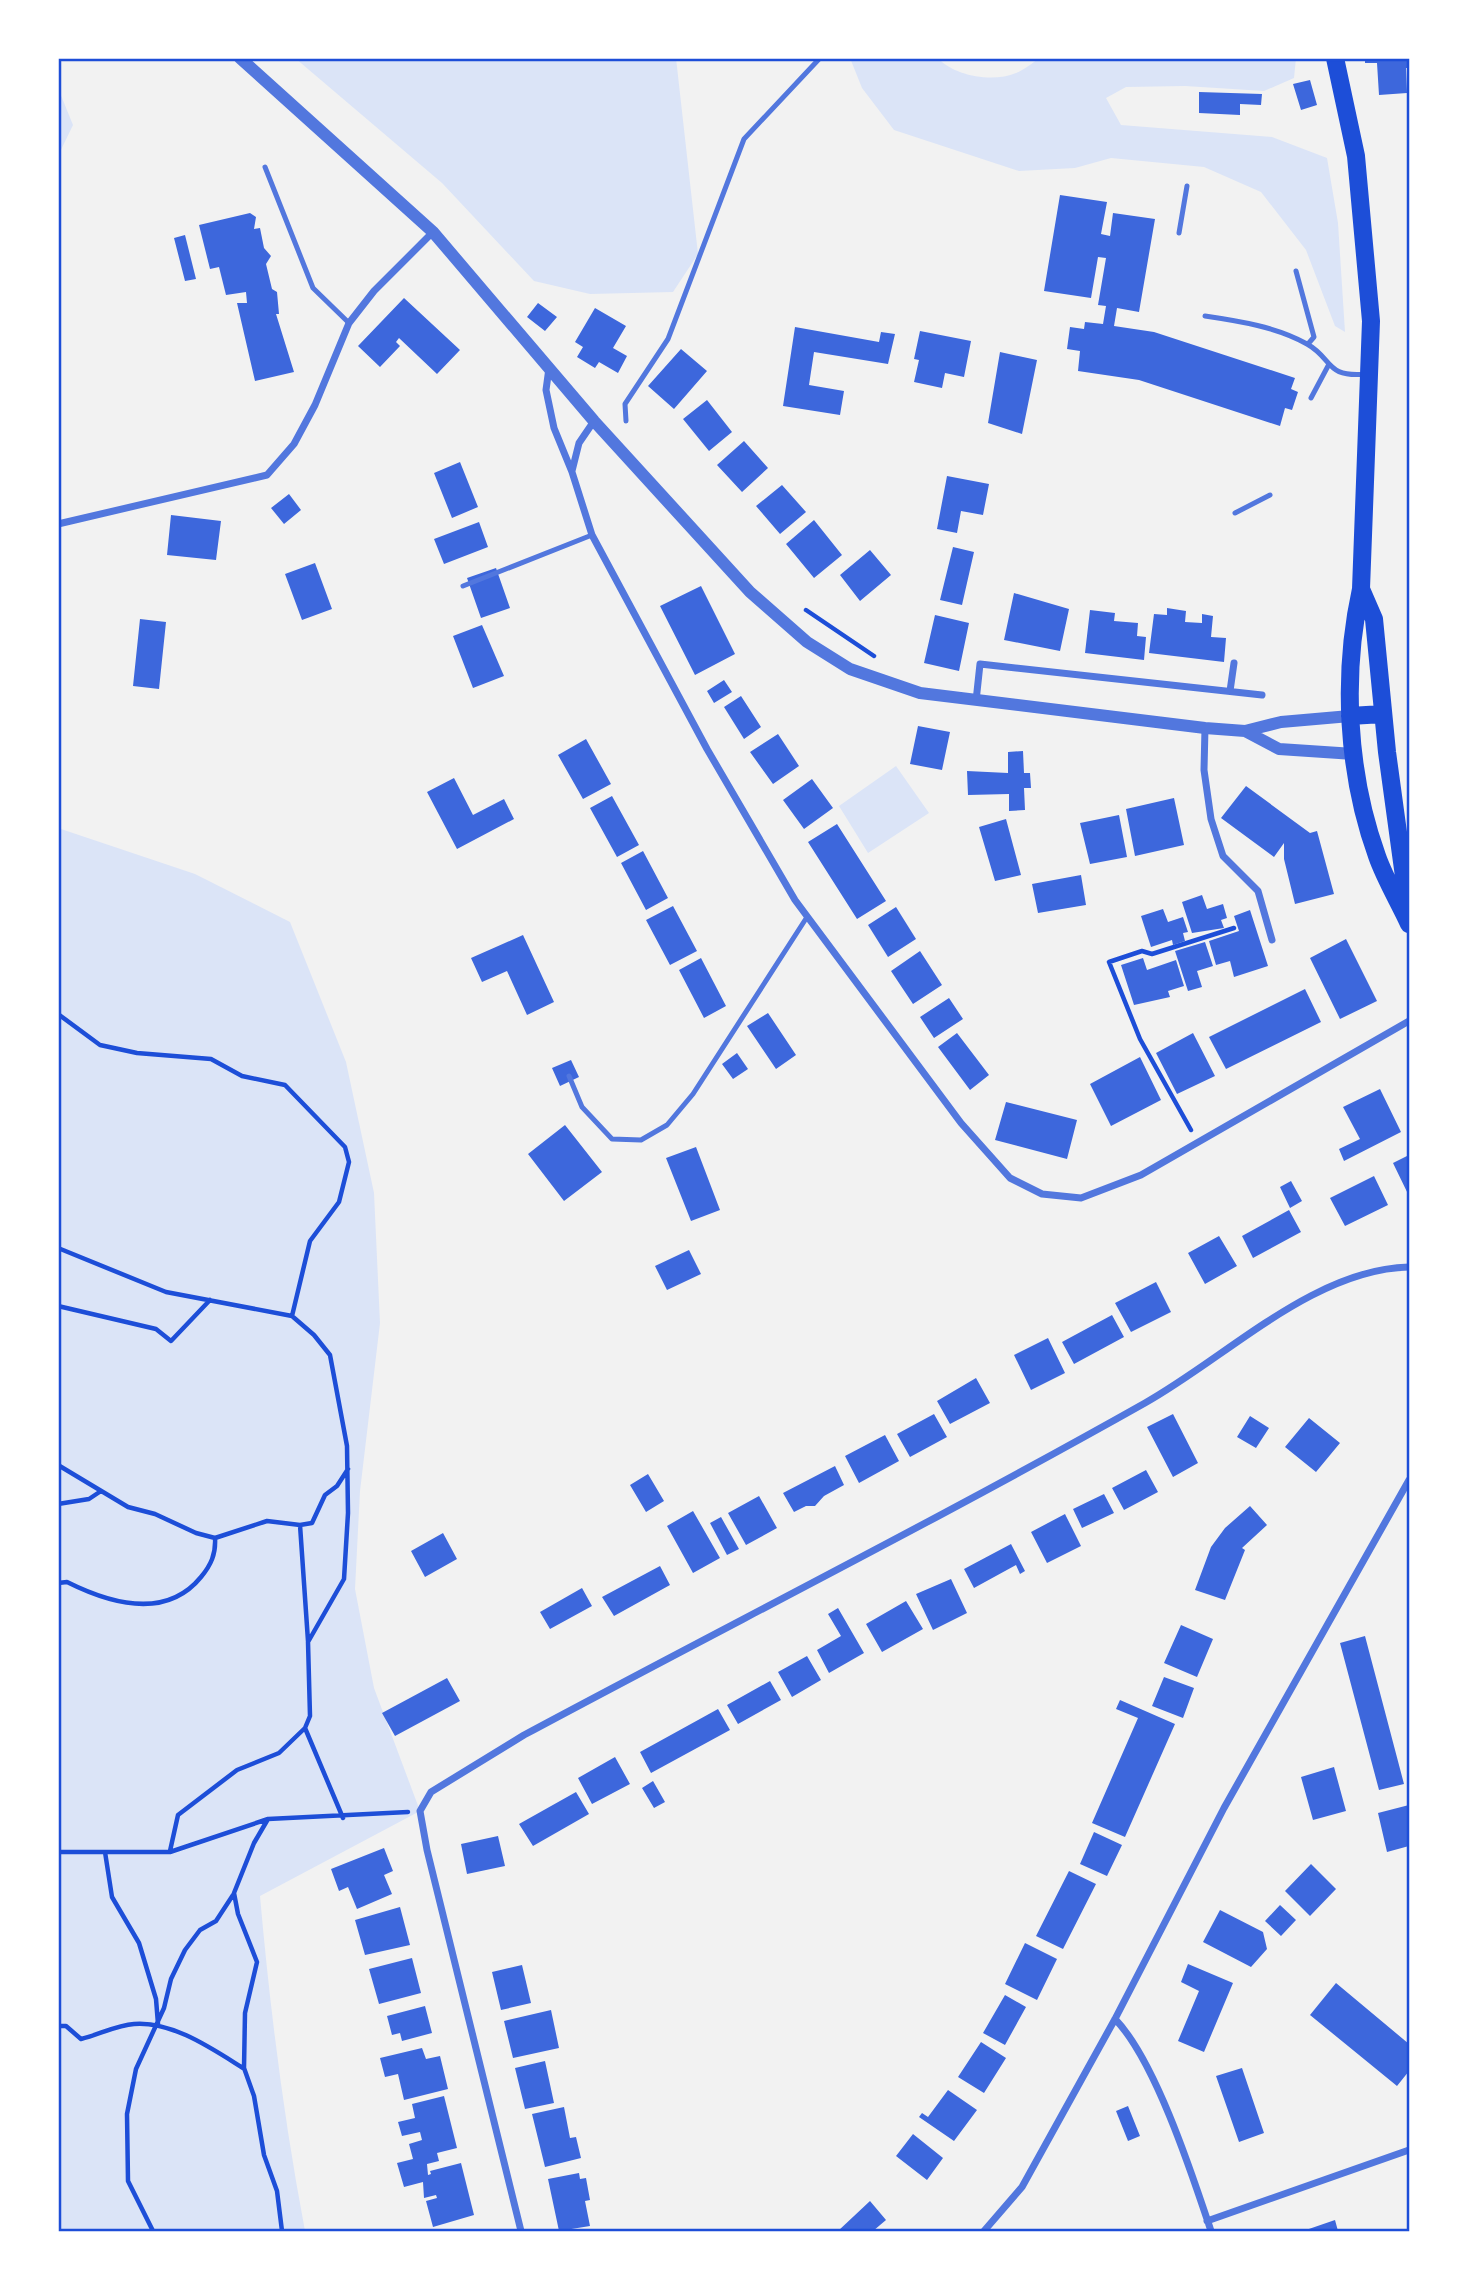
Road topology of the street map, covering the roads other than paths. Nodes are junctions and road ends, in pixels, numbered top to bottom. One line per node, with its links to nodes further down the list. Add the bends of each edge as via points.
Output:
1 (240, 58): 6 (street)
2 (820, 58): 17 (lane, via 744,139 668,339 625,404)
3 (1335, 58): 14 (main road, via 1356,156 1371,321)
4 (265, 167): 10 (lane, via 313,288)
5 (1187, 186): 7 (lane)
6 (433, 232): 10 (street); 13 (street)
7 (1180, 233)
8 (1296, 271): 11 (lane, via 1314,337)
9 (1205, 316): 11 (lane, via 1258,326)
10 (349, 323): 21 (street, via 294,444 267,475)
11 (1308, 344): 12 (lane)
12 (1328, 366): 14 (lane, via 1348,376); 15 (lane)
13 (549, 367): 16 (street); 18 (street, via 546,390 554,428)
14 (1369, 372): 24 (main road)
15 (1311, 398)
16 (594, 421): 18 (street, via 579,443); 28 (street, via 750,592 807,642 850,669 884,683)
17 (626, 421)
18 (572, 472): 22 (street)
19 (1270, 495): 20 (lane)
20 (1235, 513)
21 (58, 524)
22 (592, 536): 23 (lane); 36 (street, via 707,749)
23 (463, 586)
24 (1361, 589): 29 (main road, via 1374,619); 30 (main road, via 1352,627)
25 (1234, 663): 26 (street)
26 (1230, 691): 27 (street); 28 (street, via 980,664)
27 (1262, 695)
28 (975, 701): 31 (street)
29 (1384, 715): 30 (main road); 33 (main road)
30 (1350, 716): 32 (street, via 1281,722); 34 (main road)
31 (1205, 728): 32 (street); 38 (street, via 1204,770 1211,819 1223,856 1258,891)
32 (1245, 731): 34 (street, via 1279,749)
33 (1387, 752): 34 (main road); 35 (main road)
34 (1354, 754): 37 (main road, via 1377,857)
35 (1409, 913)
36 (807, 917): 39 (street, via 961,1124 1010,1178 1042,1194 1082,1198 1141,1175); 40 (lane, via 693,1094 667,1125 641,1140 612,1139 582,1107)
37 (1409, 924)
38 (1272, 940)
39 (1409, 1021)
40 (569, 1076)
41 (1409, 1266): 46 (street, via 1368,1270 1329,1284 1147,1401 524,1735 431,1792 420,1811)
42 (1409, 1480): 43 (street, via 1224,1808)
43 (1115, 2019): 45 (street, via 1144,2059); 47 (street, via 1022,2187)
44 (1409, 2150): 45 (street)
45 (1207, 2221): 48 (street)
46 (521, 2231)
47 (984, 2231)
48 (1211, 2231)

